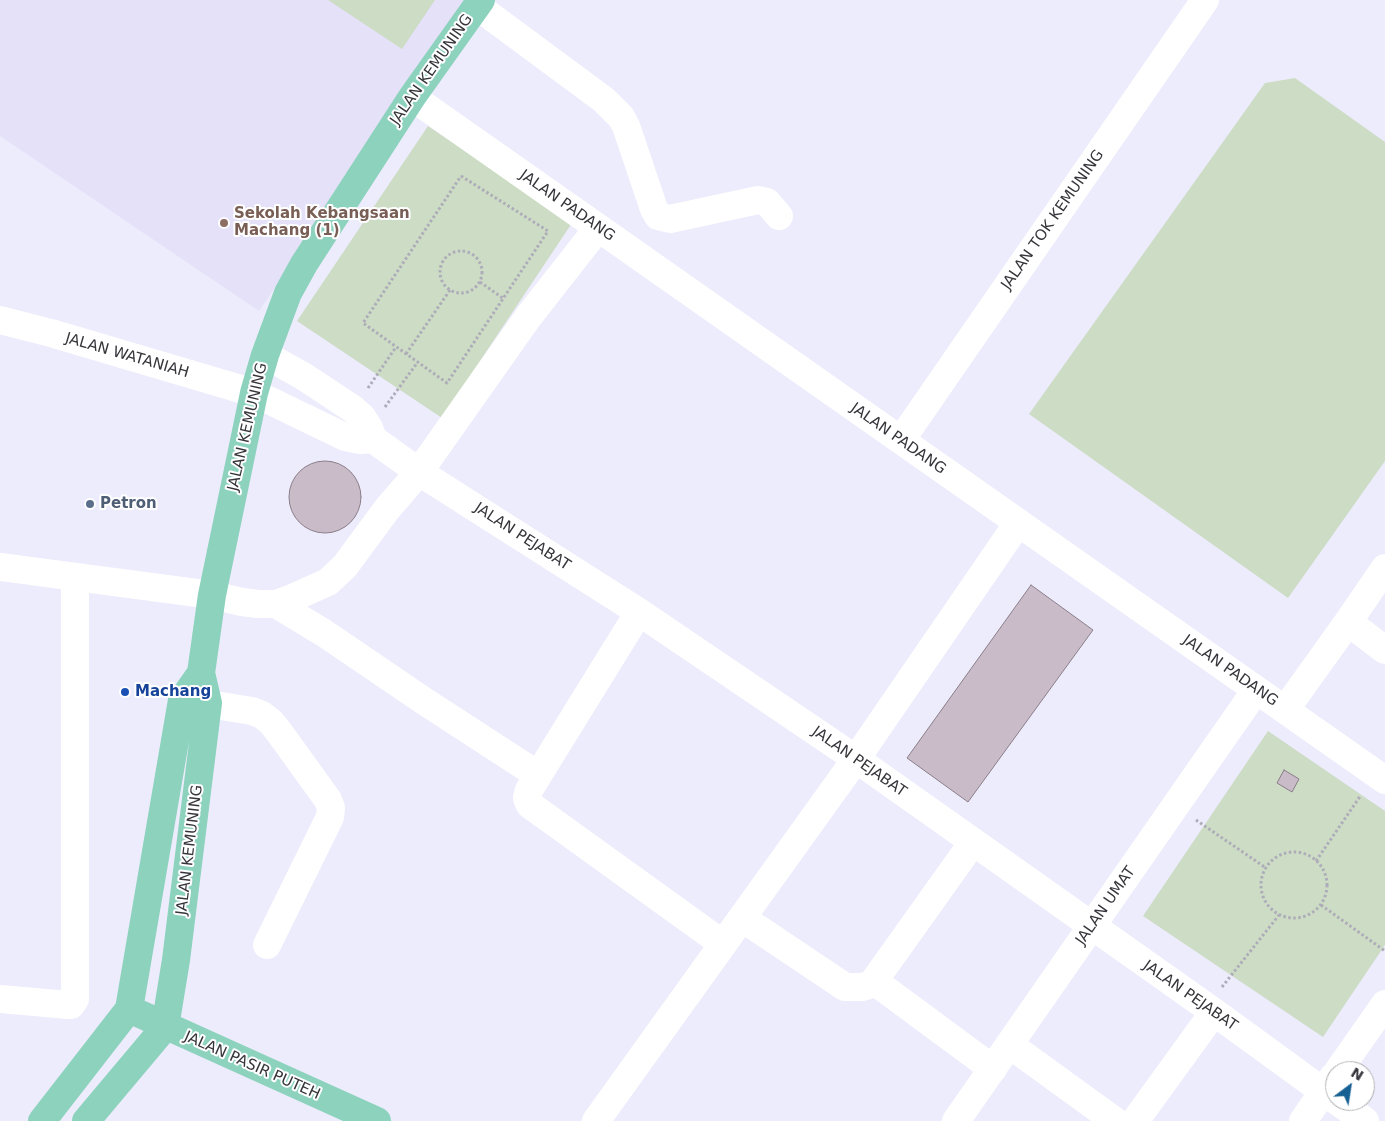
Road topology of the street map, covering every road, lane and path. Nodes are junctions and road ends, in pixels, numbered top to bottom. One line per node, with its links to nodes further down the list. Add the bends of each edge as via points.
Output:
1 (1205, 0): 17 (street, JALAN TOK KEMUNING)
2 (479, 3): 3 (main road, JALAN KEMUNING); 4 (street, via 604,100 621,117 658,216 670,219 758,200 767,202)
3 (412, 98): 5 (street, JALAN PADANG); 13 (main road, JALAN KEMUNING, via 304,264 288,293)
4 (779, 216)
5 (598, 228): 9 (street); 17 (street, JALAN PADANG)
6 (480, 282): 7 (path, via 470,292); 7 (path, via 482,268 474,255 460,250 452,252 446,256 440,270 440,278); 8 (path)
7 (450, 290): 12 (path)
8 (503, 298): 9 (path); 11 (path, via 548,231 461,176 363,323); 14 (path, via 447,383)
9 (529, 316): 18 (street)
10 (0, 320): 15 (street, JALAN WATANIAH)
11 (396, 348): 12 (path); 16 (path)
12 (406, 354): 14 (path)
13 (265, 355): 15 (main road, JALAN KEMUNING); 16 (street, JALAN PEJABAT, via 303,376)
14 (418, 363): 16 (path)
15 (254, 393): 16 (street, via 345,437 360,440); 23 (main road, JALAN KEMUNING)
16 (365, 425): 18 (street, JALAN PEJABAT)
17 (900, 440): 19 (street, JALAN PADANG)
18 (420, 472): 24 (street, via 387,509 345,566 328,582); 25 (street, JALAN PEJABAT)
19 (1018, 523): 28 (street, JALAN PADANG); 31 (street)
20 (0, 566): 22 (street)
21 (1385, 568): 26 (street)
22 (76, 577): 23 (street); 46 (street, via 75,999 71,1005)
23 (212, 595): 24 (street, via 242,602); 29 (main road, JALAN KEMUNING)
24 (276, 604): 32 (street)
25 (639, 612): 31 (street, JALAN PEJABAT); 32 (street)
26 (1348, 622): 27 (street); 30 (street)
27 (1385, 650)
28 (1256, 690): 30 (street, JALAN PADANG); 34 (street, JALAN UMAT)
29 (195, 701): 43 (street, via 252,711 271,722 331,808 330,818); 48 (main road, JALAN KEMUNING); 50 (main road, JALAN KEMUNING, via 176,960)
30 (1285, 710): 33 (street, JALAN PADANG)
31 (856, 759): 35 (street, JALAN PEJABAT); 40 (street)
32 (538, 774): 42 (street, via 527,794 530,805)
33 (1380, 777): 36 (path)
34 (1176, 806): 37 (path); 41 (street, JALAN UMAT)
35 (973, 842): 41 (street, JALAN PEJABAT); 45 (street)
36 (1316, 861): 37 (path, via 1299,853 1289,853 1272,860); 38 (path, via 1326,877 1326,896)
37 (1266, 868): 39 (path, via 1262,876 1262,894)
38 (1321, 905): 39 (path, via 1306,916 1288,918); 44 (path)
39 (1279, 915): 49 (path)
40 (742, 918): 42 (street); 45 (street, via 845,988 862,987)
41 (1092, 926): 49 (street, JALAN PEJABAT); 51 (street, JALAN UMAT)
42 (723, 944): 60 (street)
43 (267, 945)
44 (1385, 951)
45 (874, 981): 53 (street)
46 (0, 999)
47 (1385, 1004): 52 (street)
48 (129, 1009): 50 (main road, JALAN PASIR PUTEH); 57 (main road)
49 (1210, 1010): 54 (street, JALAN PEJABAT); 63 (street)
50 (165, 1027): 58 (main road); 59 (main road, JALAN PASIR PUTEH)
51 (1010, 1045): 53 (street, JALAN UMAT); 62 (street)
52 (1350, 1061)
53 (993, 1069): 61 (street, JALAN UMAT)
54 (1325, 1082)
55 (1325, 1098): 64 (street)
56 (1356, 1111): 65 (street, JALAN PEJABAT)
57 (42, 1121)
58 (86, 1121)
59 (377, 1121)
60 (596, 1121)
61 (956, 1121)
62 (1115, 1121)
63 (1135, 1121)
64 (1303, 1121)
65 (1365, 1121)

